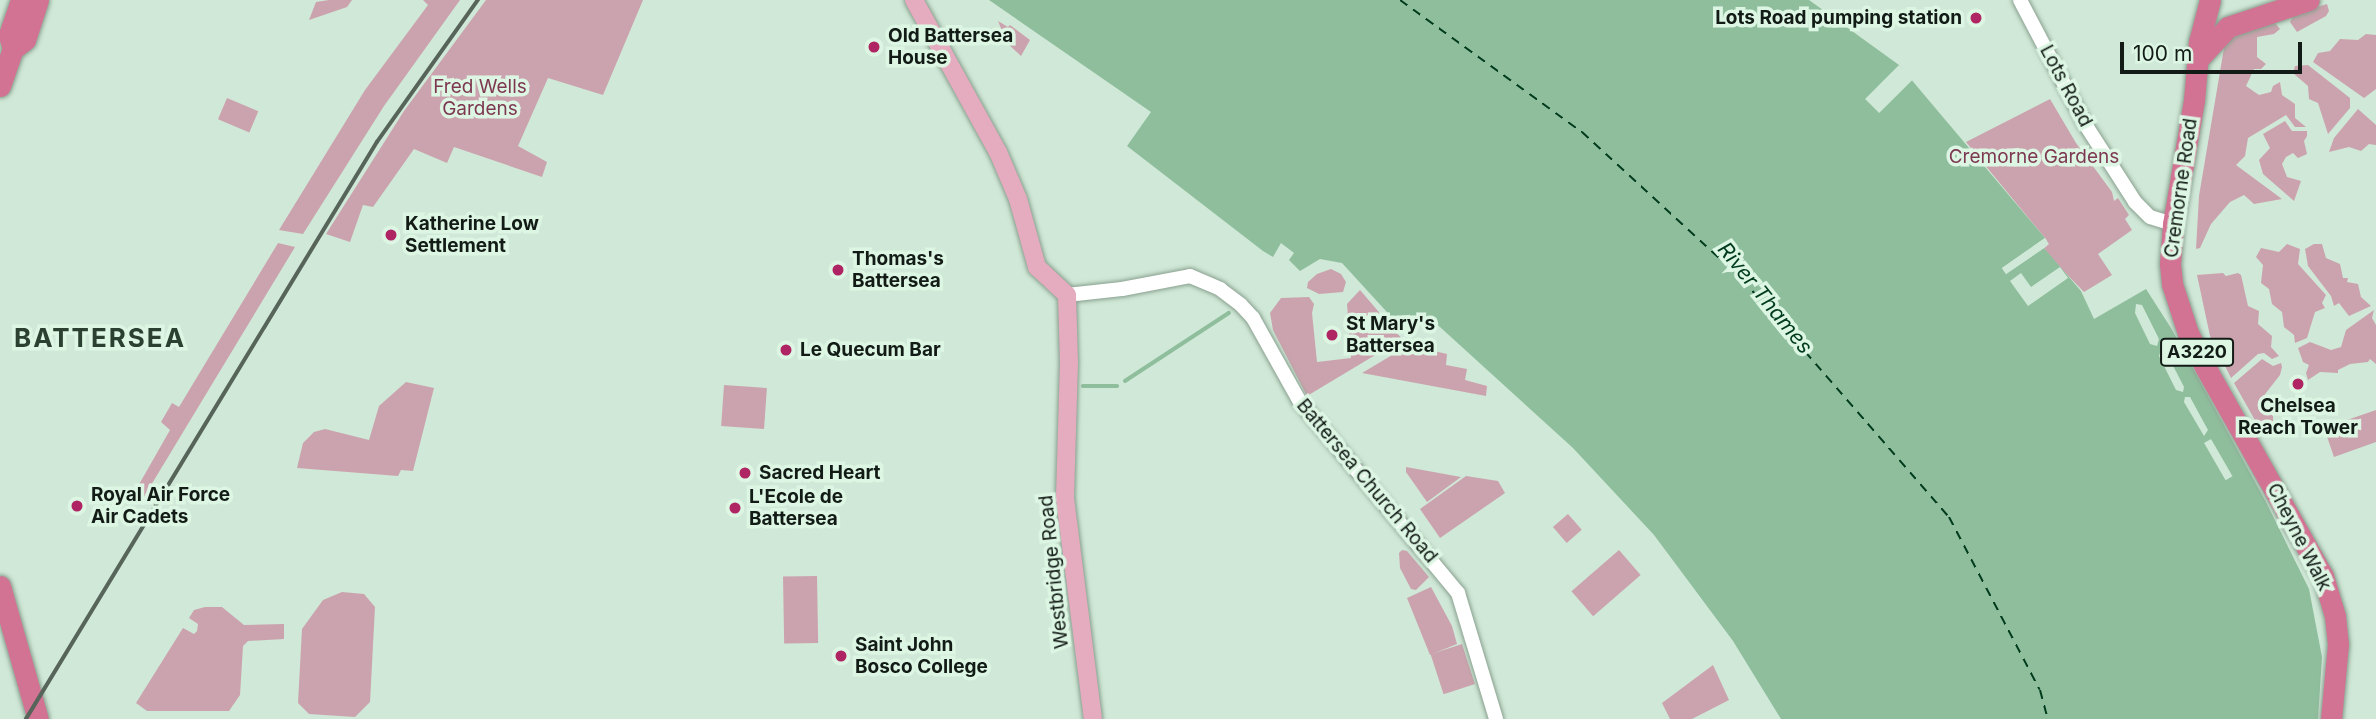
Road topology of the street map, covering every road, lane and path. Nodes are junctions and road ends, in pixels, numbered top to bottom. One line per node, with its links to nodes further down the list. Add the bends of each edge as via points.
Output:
1 (21, 0): 8 (highway, via 9,35)
2 (38, 0): 8 (highway, via 25,40)
3 (914, 0): 12 (main road, via 998,152 1018,200 1033,259)
4 (2020, 0): 11 (street, Lots Road, via 2085,124 2134,202 2150,217)
5 (2309, 0): 7 (highway)
6 (2210, 1): 7 (highway, A3220, via 2217,21); 9 (highway, Cremorne Road / A3220)
7 (2228, 27): 9 (highway)
8 (13, 49): 10 (highway)
9 (2200, 57): 11 (highway, Cremorne Road / A3220)
10 (0, 86)
11 (2173, 224): 13 (highway, Cremorne Road / A3220, via 2171,274 2178,307 2204,365)
12 (1067, 295): 16 (main road, Westbridge Road, via 1065,498); 17 (street, Battersea Church Road, via 1190,276 1220,289 1241,305 1254,318 1304,407 1458,593)
13 (2250, 443): 18 (highway, Cheyne Walk / A3220, via 2323,576 2332,604 2338,644)
14 (0, 586): 15 (highway)
15 (38, 719)
16 (1093, 719)
17 (1496, 719)
18 (2331, 719)

